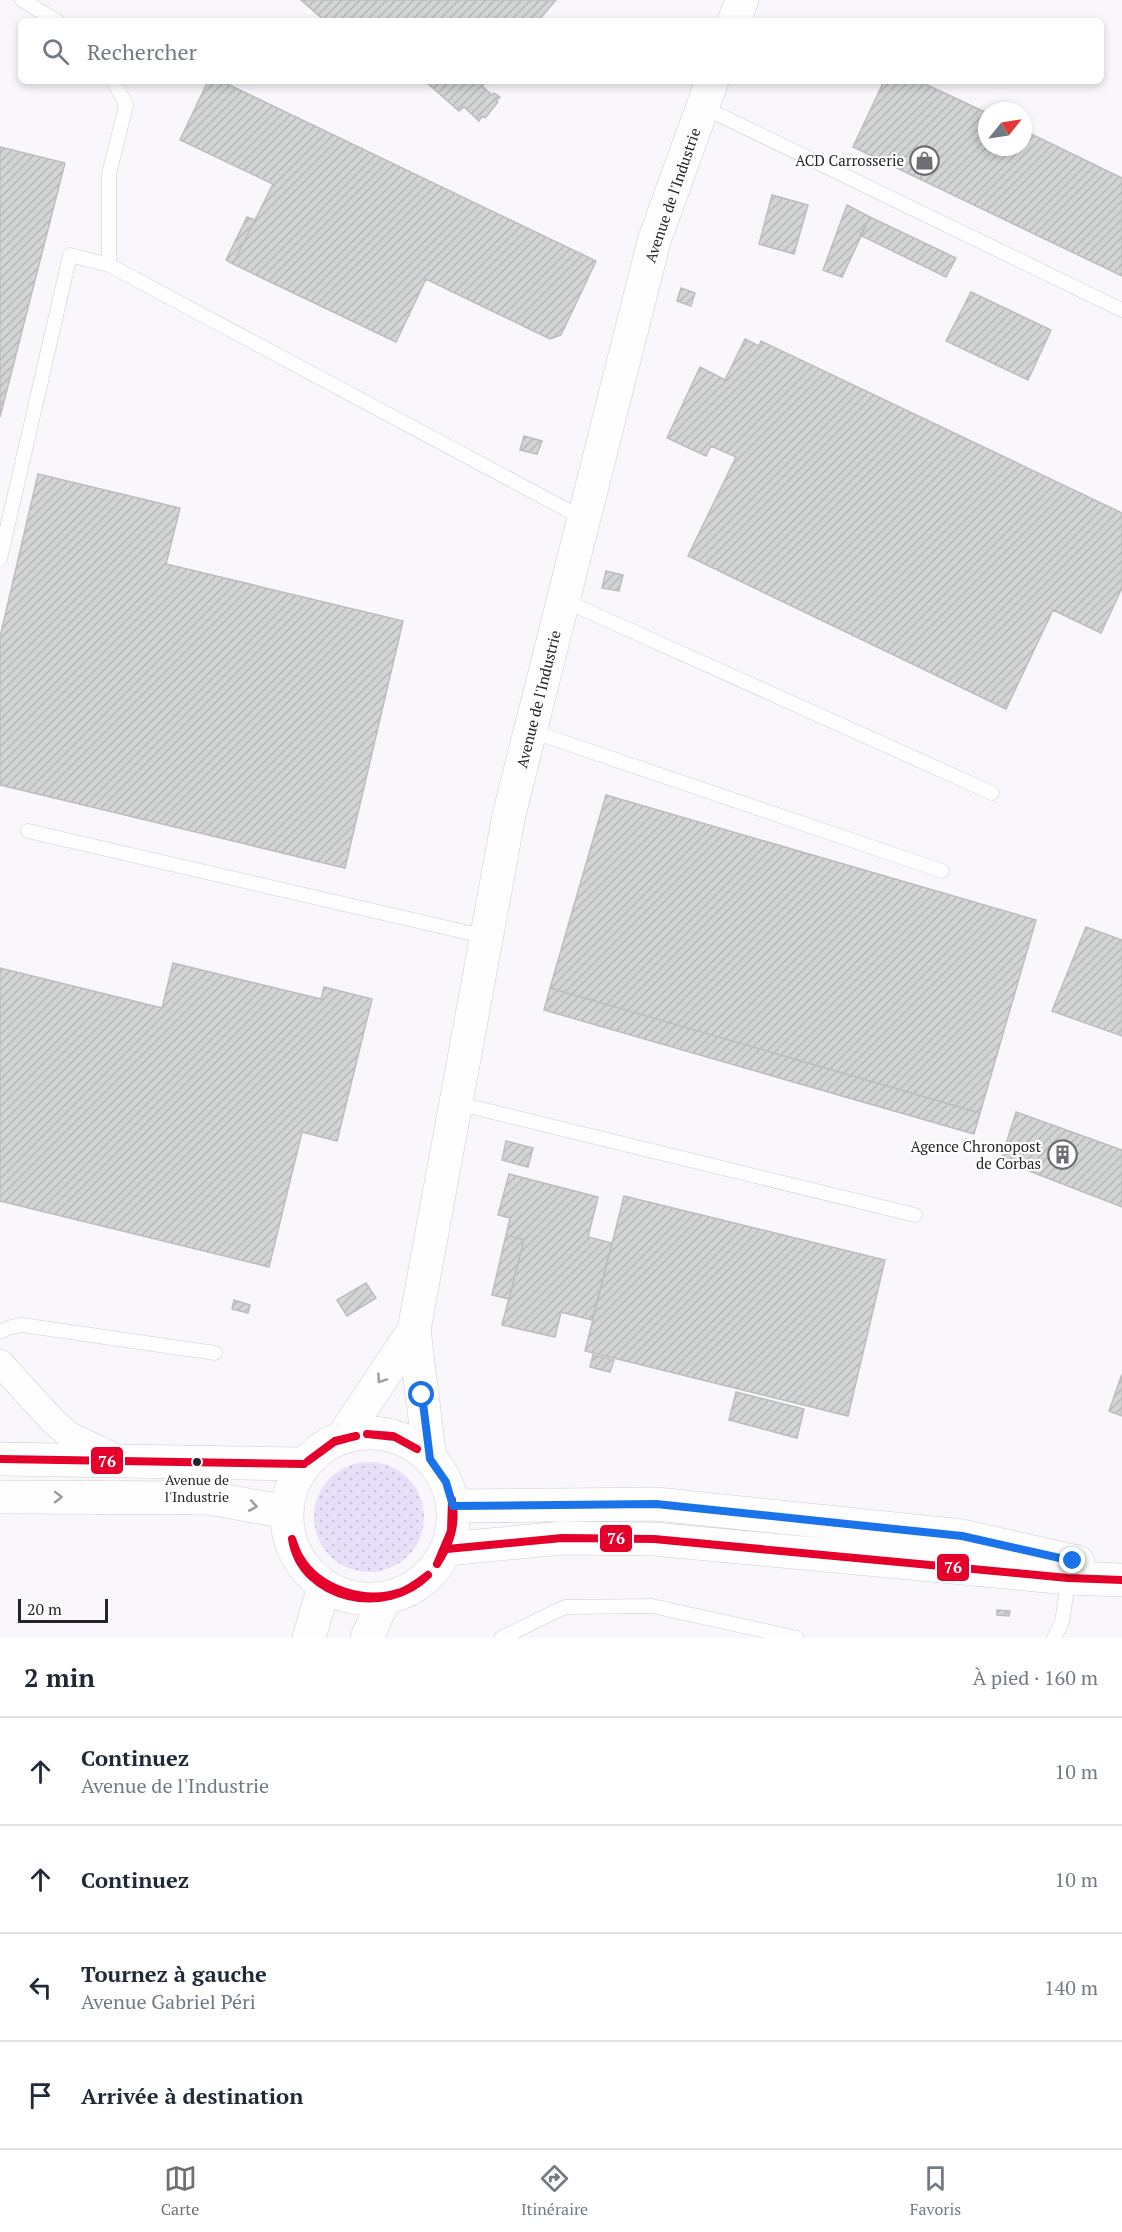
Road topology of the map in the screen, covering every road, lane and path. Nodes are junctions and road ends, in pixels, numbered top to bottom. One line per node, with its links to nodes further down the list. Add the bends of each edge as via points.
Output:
1 (22, 0): 3 (lane)
2 (742, 0): 4 (main road)
3 (52, 18)
4 (735, 18)
5 (116, 84): 7 (lane, via 126,105 108,174)
6 (707, 94): 8 (lane); 9 (main road, Avenue de l'Industrie, via 654,242)
7 (109, 265): 9 (lane); 10 (lane, via 70,255)
8 (1122, 310)
9 (584, 519): 11 (main road, Avenue de l'Industrie)
10 (0, 559)
11 (563, 600): 12 (main road, Avenue de l'Industrie); 13 (lane)
12 (531, 731): 15 (lane); 16 (main road, Avenue de l'Industrie, via 509,815)
13 (992, 793)
14 (27, 831): 16 (lane)
15 (942, 871)
16 (487, 937): 17 (main road, Avenue de l'Industrie)
17 (456, 1103): 18 (lane); 19 (main road, Avenue de l'Industrie)
18 (915, 1215)
19 (414, 1330): 23 (main road, Avenue de l'Industrie, one-way to 23); 25 (main road, Avenue de l'Industrie)
20 (0, 1332): 21 (lane, via 22,1325)
21 (215, 1353)
22 (0, 1363): 26 (street, via 70,1436)
23 (342, 1438): 25 (main road, via 370,1433 389,1435 408,1442); 27 (main road)
24 (0, 1459): 26 (main road)
25 (430, 1459): 29 (main road, via 446,1482)
26 (124, 1462): 27 (main road)
27 (304, 1464): 30 (main road, via 291,1491)
28 (0, 1497): 30 (main road, one-way to 30, via 209,1498)
29 (453, 1506): 31 (main road); 32 (main road, via 656,1504 962,1536)
30 (287, 1512): 34 (main road, via 296,1554)
31 (447, 1549): 32 (main road, via 562,1538 654,1539); 35 (main road, via 419,1584)
32 (1070, 1570): 33 (main road); 40 (lane, via 1062,1622)
33 (1122, 1578)
34 (324, 1586): 35 (main road, via 354,1598); 36 (main road)
35 (384, 1599): 37 (main road)
36 (309, 1638)
37 (367, 1638)
38 (501, 1638): 39 (lane, via 565,1607 652,1606)
39 (798, 1638)
40 (1054, 1638)

